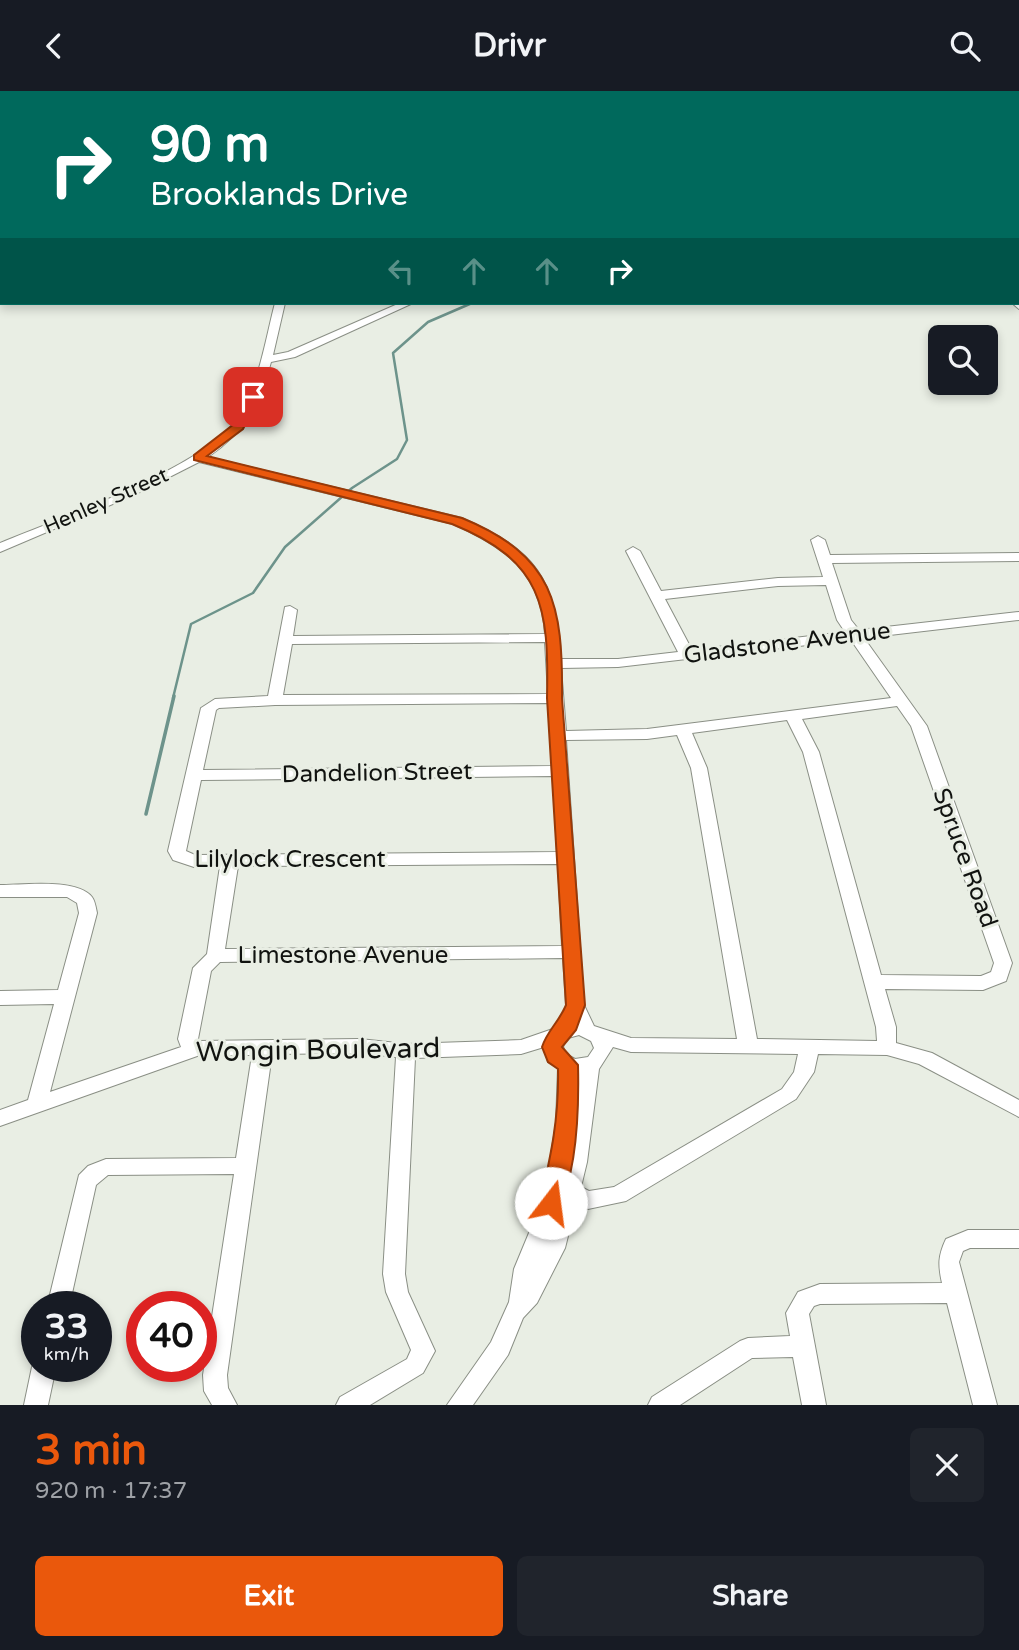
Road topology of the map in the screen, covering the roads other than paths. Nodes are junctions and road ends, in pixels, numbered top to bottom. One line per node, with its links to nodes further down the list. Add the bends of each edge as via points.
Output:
1 (279, 305): 3 (street, Henley Street)
2 (404, 305): 3 (street, via 291,355)
3 (265, 360): 4 (street, Henley Street, via 239,426)
4 (198, 458): 6 (street, Henley Street); 15 (street, via 457,521 491,535 531,569 548,603)
5 (818, 540): 9 (street, Spruce Road)
6 (0, 548)
7 (633, 551): 11 (street)
8 (1019, 557): 9 (street)
9 (825, 559): 10 (street, Spruce Road)
10 (830, 581): 11 (street, via 778,582); 14 (street, Spruce Road)
11 (658, 596): 17 (street)
12 (290, 610): 16 (street)
13 (1019, 616): 14 (street, Gladstone Avenue)
14 (855, 635): 17 (street, Gladstone Avenue); 21 (street, Spruce Road)
15 (552, 638): 16 (street); 18 (street)
16 (285, 640): 20 (street)
17 (687, 655): 18 (street, Gladstone Avenue)
18 (555, 664): 19 (street)
19 (555, 698): 20 (street, Lilylock Crescent); 24 (street)
20 (275, 700): 26 (street, Lilylock Crescent, via 222,702 209,708)
21 (902, 701): 22 (street); 32 (street, Spruce Road, via 919,726 1003,963 999,976 983,983)
22 (792, 715): 23 (street); 32 (street, via 811,752)
23 (683, 730): 24 (street); 37 (street, via 699,768)
24 (558, 736): 25 (street)
25 (560, 771): 26 (street, Dandelion Street); 27 (street)
26 (194, 775): 28 (street, Lilylock Crescent, via 179,856 194,861)
27 (565, 858): 28 (street, Lilylock Crescent); 30 (street)
28 (230, 861): 31 (street)
29 (0, 891): 33 (street, via 70,891 85,900 88,912)
30 (572, 952): 31 (street, Limestone Avenue); 35 (street)
31 (216, 956): 42 (street, Limestone Avenue, via 202,968 188,1039)
32 (874, 982): 41 (street)
33 (66, 997): 34 (street); 45 (street)
34 (0, 998)
35 (575, 1005): 36 (street); 44 (street)
36 (593, 1032): 38 (street); 44 (street, Wongin Boulevard); 44 (street, via 604,1049)
37 (748, 1044): 38 (street); 39 (street)
38 (631, 1045): 44 (street)
39 (808, 1046): 41 (street); 49 (street, via 803,1079 789,1094 618,1195 588,1200)
40 (263, 1047): 42 (street, Wongin Boulevard); 43 (street, Wongin Boulevard, via 360,1046); 48 (street)
41 (887, 1048): 46 (street, via 925,1058)
42 (191, 1049): 45 (street, Wongin Boulevard)
43 (406, 1051): 44 (street, Wongin Boulevard, via 521,1047); 57 (street, via 394,1274 397,1292 423,1351 415,1366)
44 (573, 1052): 49 (street)
45 (37, 1105): 47 (street, Wongin Boulevard)
46 (1019, 1109)
47 (0, 1118)
48 (247, 1166): 51 (street, via 106,1167 95,1172 86,1181); 56 (street, via 214,1384)
49 (563, 1190): 58 (street, via 544,1272 520,1304 500,1348)
50 (1019, 1239): 52 (street, via 968,1239 954,1245 948,1262)
51 (62, 1291)
52 (956, 1293): 53 (street, via 820,1294 806,1299 797,1313); 61 (street)
53 (803, 1346): 59 (street, via 748,1348); 60 (street)
54 (41, 1382): 55 (street)
55 (36, 1405)
56 (225, 1405)
57 (348, 1405)
58 (459, 1405)
59 (660, 1405)
60 (814, 1405)
61 (985, 1405)

